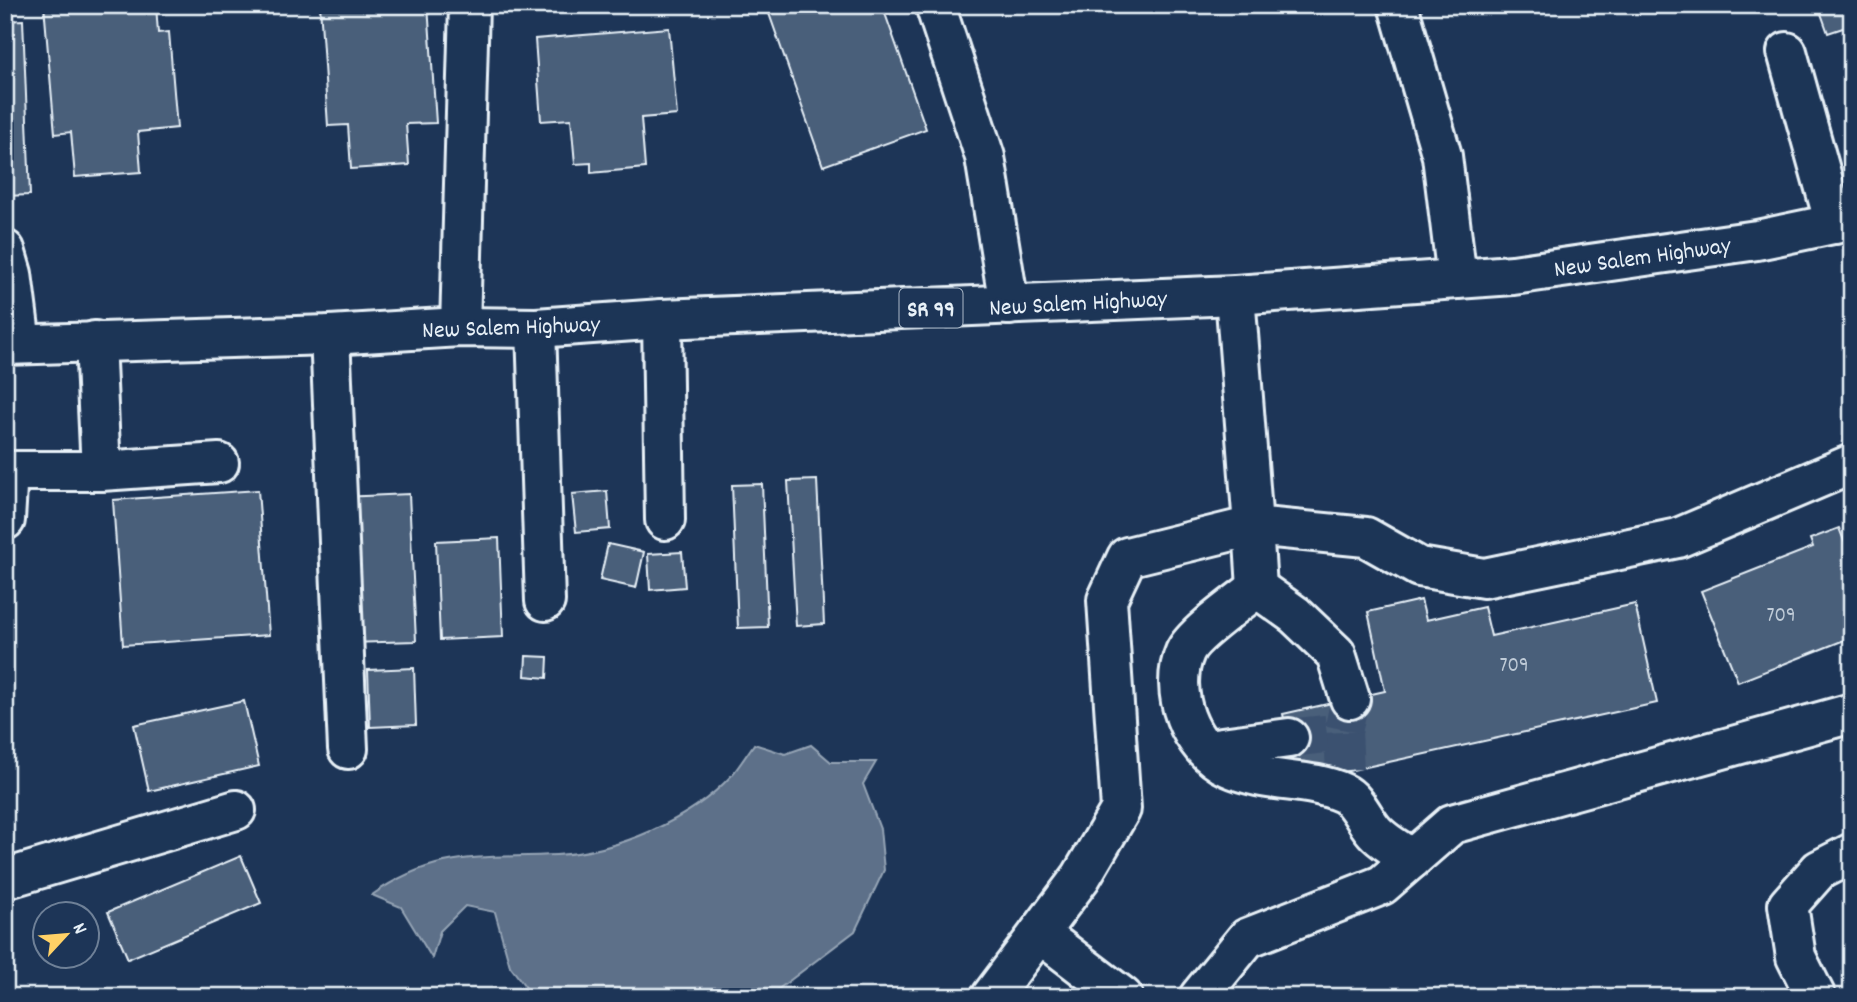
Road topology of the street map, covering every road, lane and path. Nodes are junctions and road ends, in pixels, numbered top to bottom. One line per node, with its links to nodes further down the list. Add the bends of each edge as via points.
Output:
1 (469, 5): 11 (main road)
2 (935, 5): 9 (main road, via 985,157)
3 (1398, 5): 7 (main road, via 1442,156)
4 (1787, 52): 5 (main road)
5 (1843, 222): 7 (main road, New Salem Highway / SR 99, via 1757,240)
6 (5, 250): 15 (main road, via 12,274)
7 (1457, 279): 8 (main road, New Salem Highway / SR 99)
8 (1235, 295): 9 (main road, New Salem Highway / SR 99); 21 (main road)
9 (1009, 305): 10 (main road, New Salem Highway / SR 99)
10 (662, 319): 12 (main road, New Salem Highway / SR 99); 20 (main road)
11 (460, 327): 12 (main road, New Salem Highway / SR 99); 13 (main road, New Salem Highway / SR 99)
12 (537, 328): 23 (main road)
13 (330, 334): 14 (main road, New Salem Highway / SR 99); 27 (main road)
14 (95, 341): 15 (main road, New Salem Highway / SR 99); 18 (main road)
15 (13, 345)
16 (219, 463): 18 (main road)
17 (1852, 464): 21 (main road, via 1678,538 1483,578 1419,567 1366,537)
18 (101, 471): 19 (main road, via 8,471)
19 (5, 520)
20 (665, 520)
21 (1253, 526): 22 (main road); 33 (main road, via 1127,557 1107,600 1121,809 1081,877)
22 (1257, 588): 24 (main road, via 1295,615 1335,654); 28 (main road, via 1185,650 1179,677 1183,715)
23 (545, 601)
24 (1350, 699)
25 (1852, 713): 31 (main road, via 1452,824)
26 (1289, 738): 28 (main road)
27 (348, 749)
28 (1207, 749): 31 (main road, via 1227,766 1266,779 1346,784 1377,834)
29 (236, 810): 32 (main road)
30 (1852, 853): 37 (main road, via 1819,870 1788,905 1796,957)
31 (1412, 859): 36 (main road, via 1382,886 1247,939)
32 (5, 879)
33 (1039, 933): 34 (main road); 35 (main road)
34 (991, 997)
35 (1123, 997)
36 (1199, 997)
37 (1815, 997)

